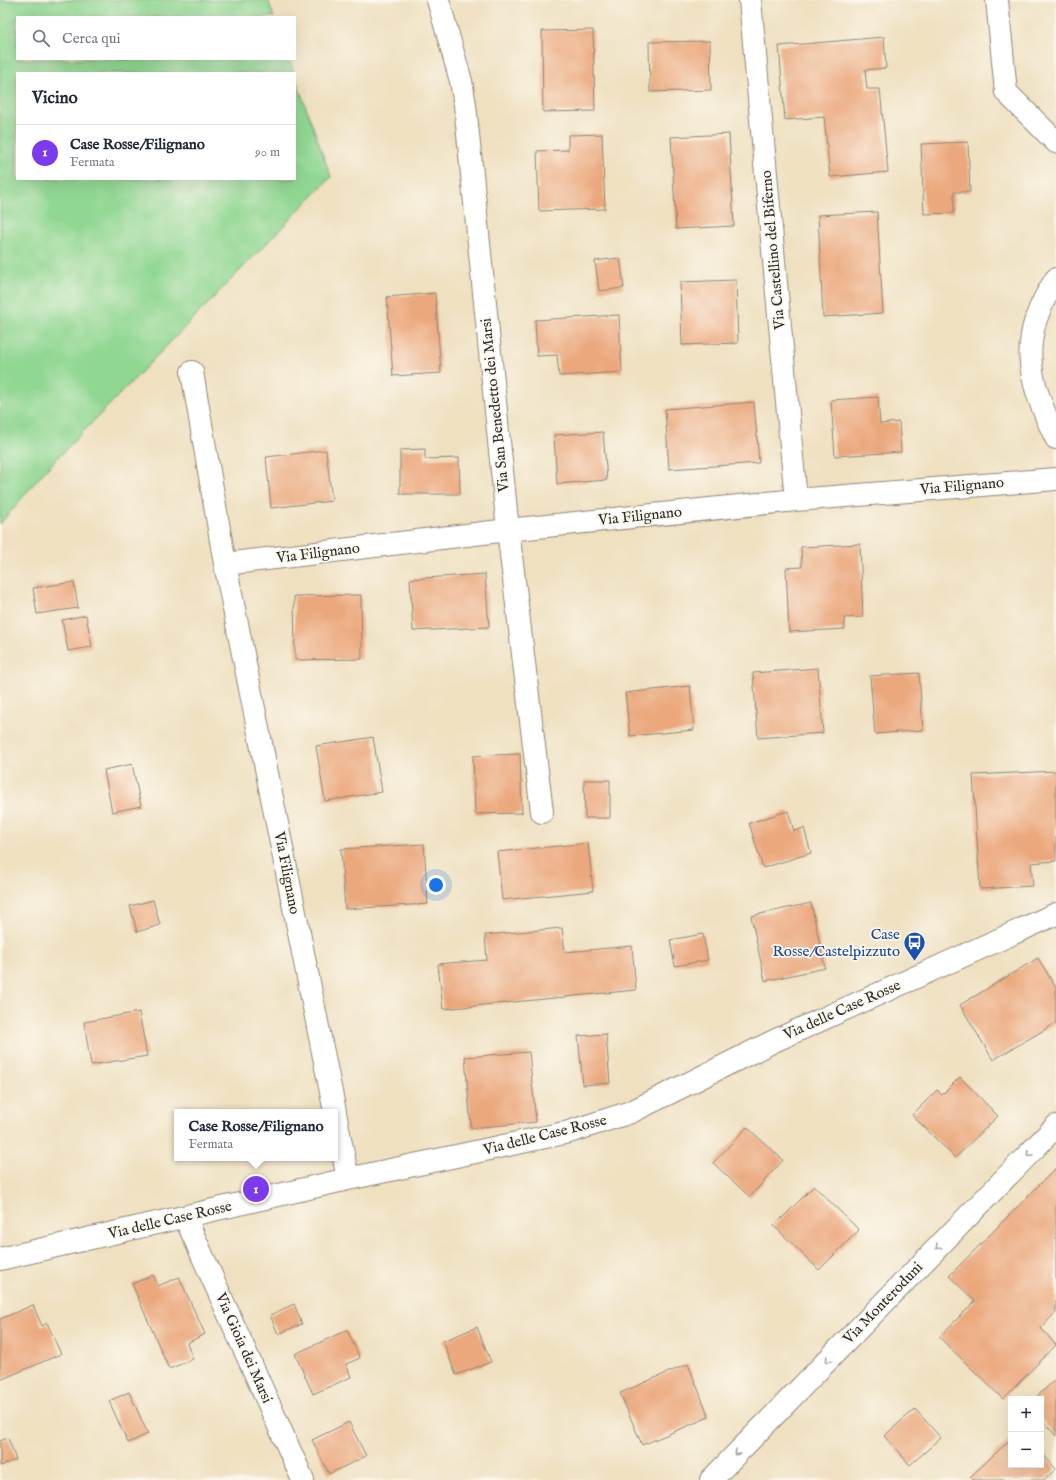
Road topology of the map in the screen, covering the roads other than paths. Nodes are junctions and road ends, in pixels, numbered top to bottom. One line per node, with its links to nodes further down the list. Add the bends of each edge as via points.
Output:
1 (438, 0): 10 (street, Via San Benedetto dei Marsi, via 462,81)
2 (750, 0): 9 (street, Via Castellino del Biferno)
3 (997, 0): 4 (street, via 1006,92)
4 (1056, 142)
5 (1056, 279): 7 (street, via 1041,306 1030,342 1033,380)
6 (192, 372): 11 (street, Via Filignano)
7 (1056, 438)
8 (1056, 479): 9 (street, Via Filignano)
9 (796, 500): 10 (street, Via Filignano)
10 (508, 530): 11 (street, Via Filignano); 12 (street, Via San Benedetto dei Marsi)
11 (224, 564): 14 (street, Via Filignano)
12 (542, 812)
13 (1056, 914): 17 (street, Via delle Case Rosse, via 774,1041 631,1112 568,1132)
14 (334, 1109)
15 (1056, 1126): 21 (street, Via Monteroduni, one-way to 21)
16 (338, 1128): 17 (street, Via Filignano)
17 (348, 1180): 18 (street, Via delle Case Rosse)
18 (185, 1217): 19 (street, Via delle Case Rosse); 20 (street, Via Gioia dei Marsi)
19 (0, 1259)
20 (303, 1480)
21 (711, 1480)

